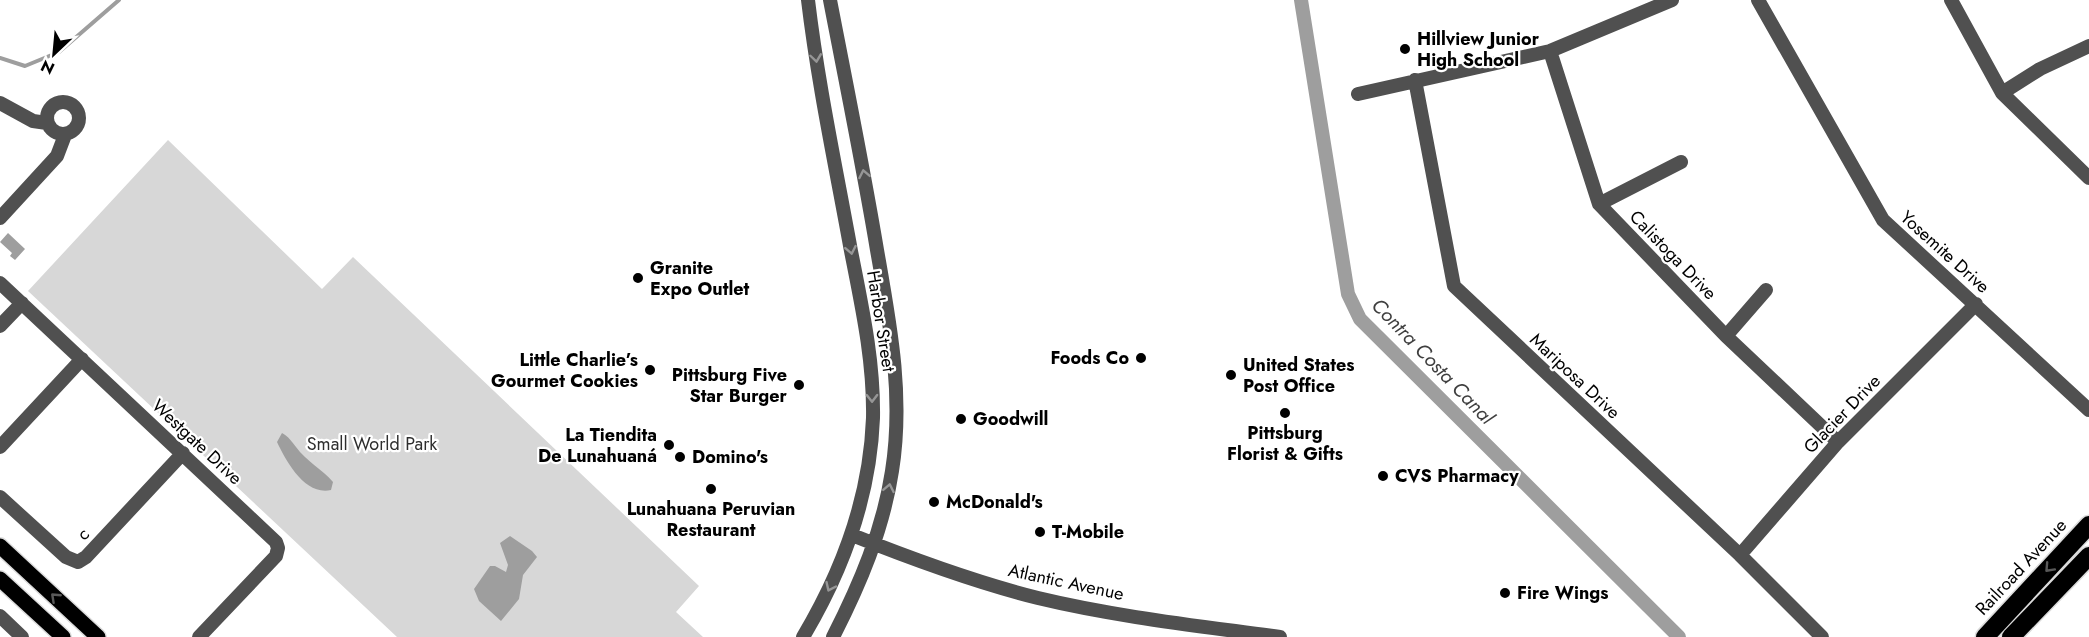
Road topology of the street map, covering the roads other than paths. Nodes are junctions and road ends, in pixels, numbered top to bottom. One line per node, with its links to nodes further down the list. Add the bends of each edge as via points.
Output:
1 (808, 0): 25 (street, Harbor Street, one-way to 25)
2 (830, 0): 23 (street, Harbor Street, one-way to 2)
3 (1672, 0): 7 (street)
4 (1758, 0): 21 (street, Yosemite Drive, via 1883,220)
5 (1951, 0): 9 (street)
6 (2089, 46): 9 (street, via 2040,69)
7 (1550, 51): 8 (street); 16 (street, Calistoga Drive)
8 (1415, 80): 10 (street); 36 (street, Mariposa Drive, via 1454,286)
9 (2002, 93): 15 (street)
10 (1358, 94)
11 (0, 103): 12 (street, via 33,121)
12 (47, 123): 13 (street, via 54,132); 13 (street, via 48,112 55,104 75,106 80,115 78,125)
13 (65, 135): 17 (street, via 57,156)
14 (1681, 162): 16 (street)
15 (2089, 178)
16 (1599, 204): 24 (street, Calistoga Drive)
17 (0, 218)
18 (0, 283): 20 (street, Westgate Drive)
19 (1766, 290): 24 (street)
20 (22, 303): 22 (street); 26 (street, Westgate Drive)
21 (1976, 304): 27 (street, Yosemite Drive); 28 (street, Glacier Drive)
22 (0, 326)
23 (892, 335): 25 (street); 34 (street, Harbor Street, one-way to 23, via 896,444)
24 (1726, 336): 28 (street, Calistoga Drive)
25 (868, 339): 33 (street, Harbor Street, one-way to 33, via 873,392 871,436)
26 (82, 359): 29 (street); 30 (street, Westgate Drive)
27 (2089, 410)
28 (1838, 442): 36 (street, Glacier Drive)
29 (0, 447)
30 (183, 453): 31 (street, c, via 78,561 66,557); 43 (street, Westgate Drive, via 266,531 278,548)
31 (0, 497)
32 (2089, 525): 48 (highway, Railroad Avenue, one-way to 48)
33 (852, 535): 34 (street, Atlantic Avenue); 44 (street, Harbor Street, one-way to 44)
34 (874, 544): 45 (street, Harbor Street); 46 (street, Atlantic Avenue, via 1038,598)
35 (0, 546): 42 (main road, one-way to 35)
36 (1740, 555): 47 (street, Mariposa Drive)
37 (2089, 556): 49 (highway)
38 (0, 579): 41 (main road)
39 (0, 616): 40 (street)
40 (22, 637)
41 (63, 637)
42 (98, 637)
43 (199, 637)
44 (803, 637)
45 (833, 637)
46 (1280, 637)
47 (1822, 637)
48 (1985, 637)
49 (2011, 637)

